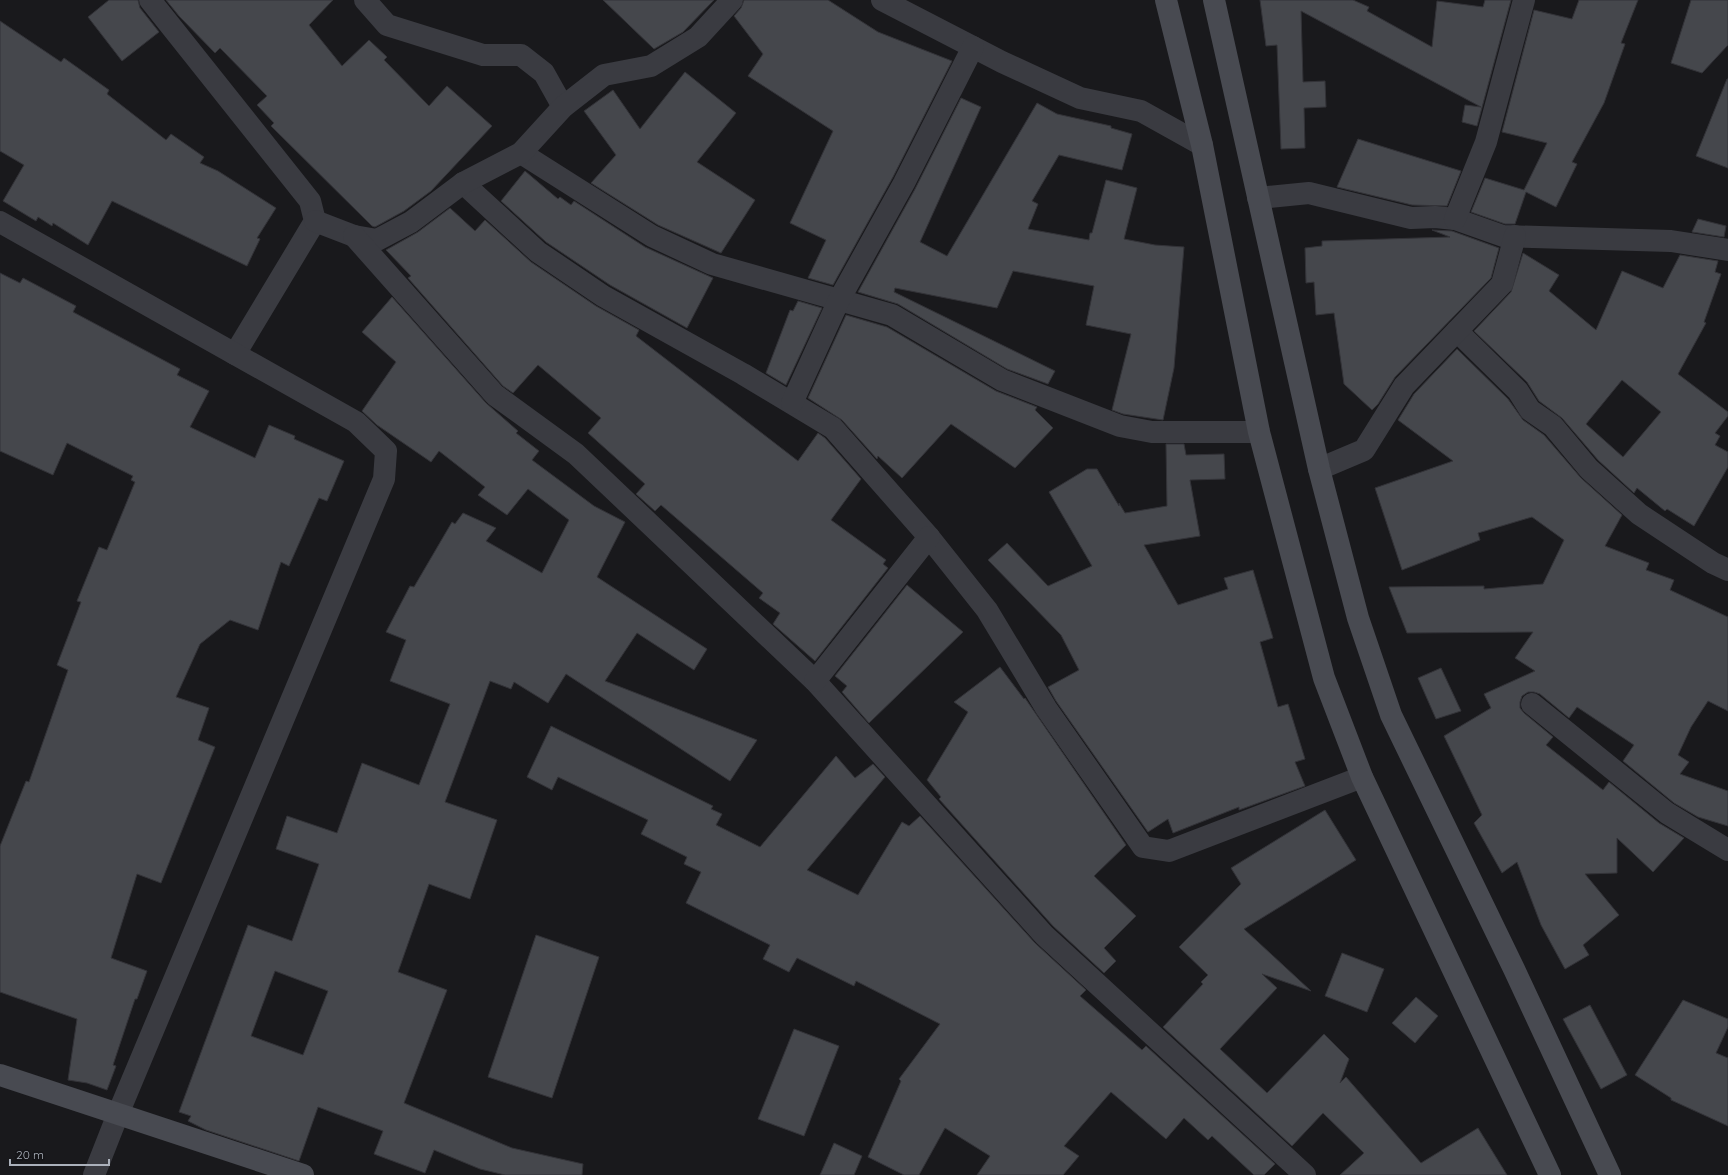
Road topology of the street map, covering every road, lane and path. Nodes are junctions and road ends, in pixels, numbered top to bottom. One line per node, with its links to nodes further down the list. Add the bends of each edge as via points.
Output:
1 (150, 0): 15 (street, via 310,201)
2 (365, 0): 9 (street, via 387,25 483,55 521,55 544,73)
3 (732, 0): 9 (street, via 698,38 651,66 604,75)
4 (882, 0): 8 (street)
5 (1166, 0): 10 (street)
6 (1214, 0): 13 (street)
7 (1524, 0): 14 (street, via 1486,142)
8 (972, 48): 10 (street, via 1080,98 1141,111); 20 (street, via 904,183)
9 (563, 107): 11 (street)
10 (1202, 145): 24 (street)
11 (521, 153): 12 (street); 20 (street, via 652,236 712,264)
12 (463, 183): 17 (street, via 410,222 377,240); 23 (street, via 538,252 603,296)
13 (1258, 198): 14 (street, via 1309,193 1411,218); 25 (street)
14 (1455, 219): 18 (street, via 1503,236)
15 (315, 221): 17 (street); 22 (street)
16 (0, 222): 22 (street)
17 (354, 236): 28 (street, via 495,394 576,454)
18 (1515, 236): 19 (street, via 1671,241); 21 (street, via 1502,284)
19 (1728, 250)
20 (839, 300): 23 (street); 24 (street, via 892,315 1002,380 1120,426 1152,432)
21 (1457, 331): 25 (street, via 1404,386 1364,450); 27 (street, via 1518,391 1530,410 1553,426 1589,469 1638,514)
22 (234, 354): 33 (street, via 356,422 386,451 384,479)
23 (792, 403): 26 (street, via 834,428)
24 (1260, 432): 30 (street, via 1324,678)
25 (1319, 470): 38 (street, via 1358,618 1391,715)
26 (929, 537): 28 (street); 30 (street, via 987,610 1046,708 1143,847 1169,851)
27 (1728, 570)
28 (815, 681): 36 (street, via 1044,935)
29 (1532, 704): 31 (street, via 1667,813)
30 (1362, 777): 37 (street)
31 (1728, 850)
32 (0, 1074): 33 (street)
33 (118, 1114): 34 (street); 35 (street)
34 (94, 1175)
35 (303, 1175)
36 (1305, 1175)
37 (1550, 1175)
38 (1610, 1175)

